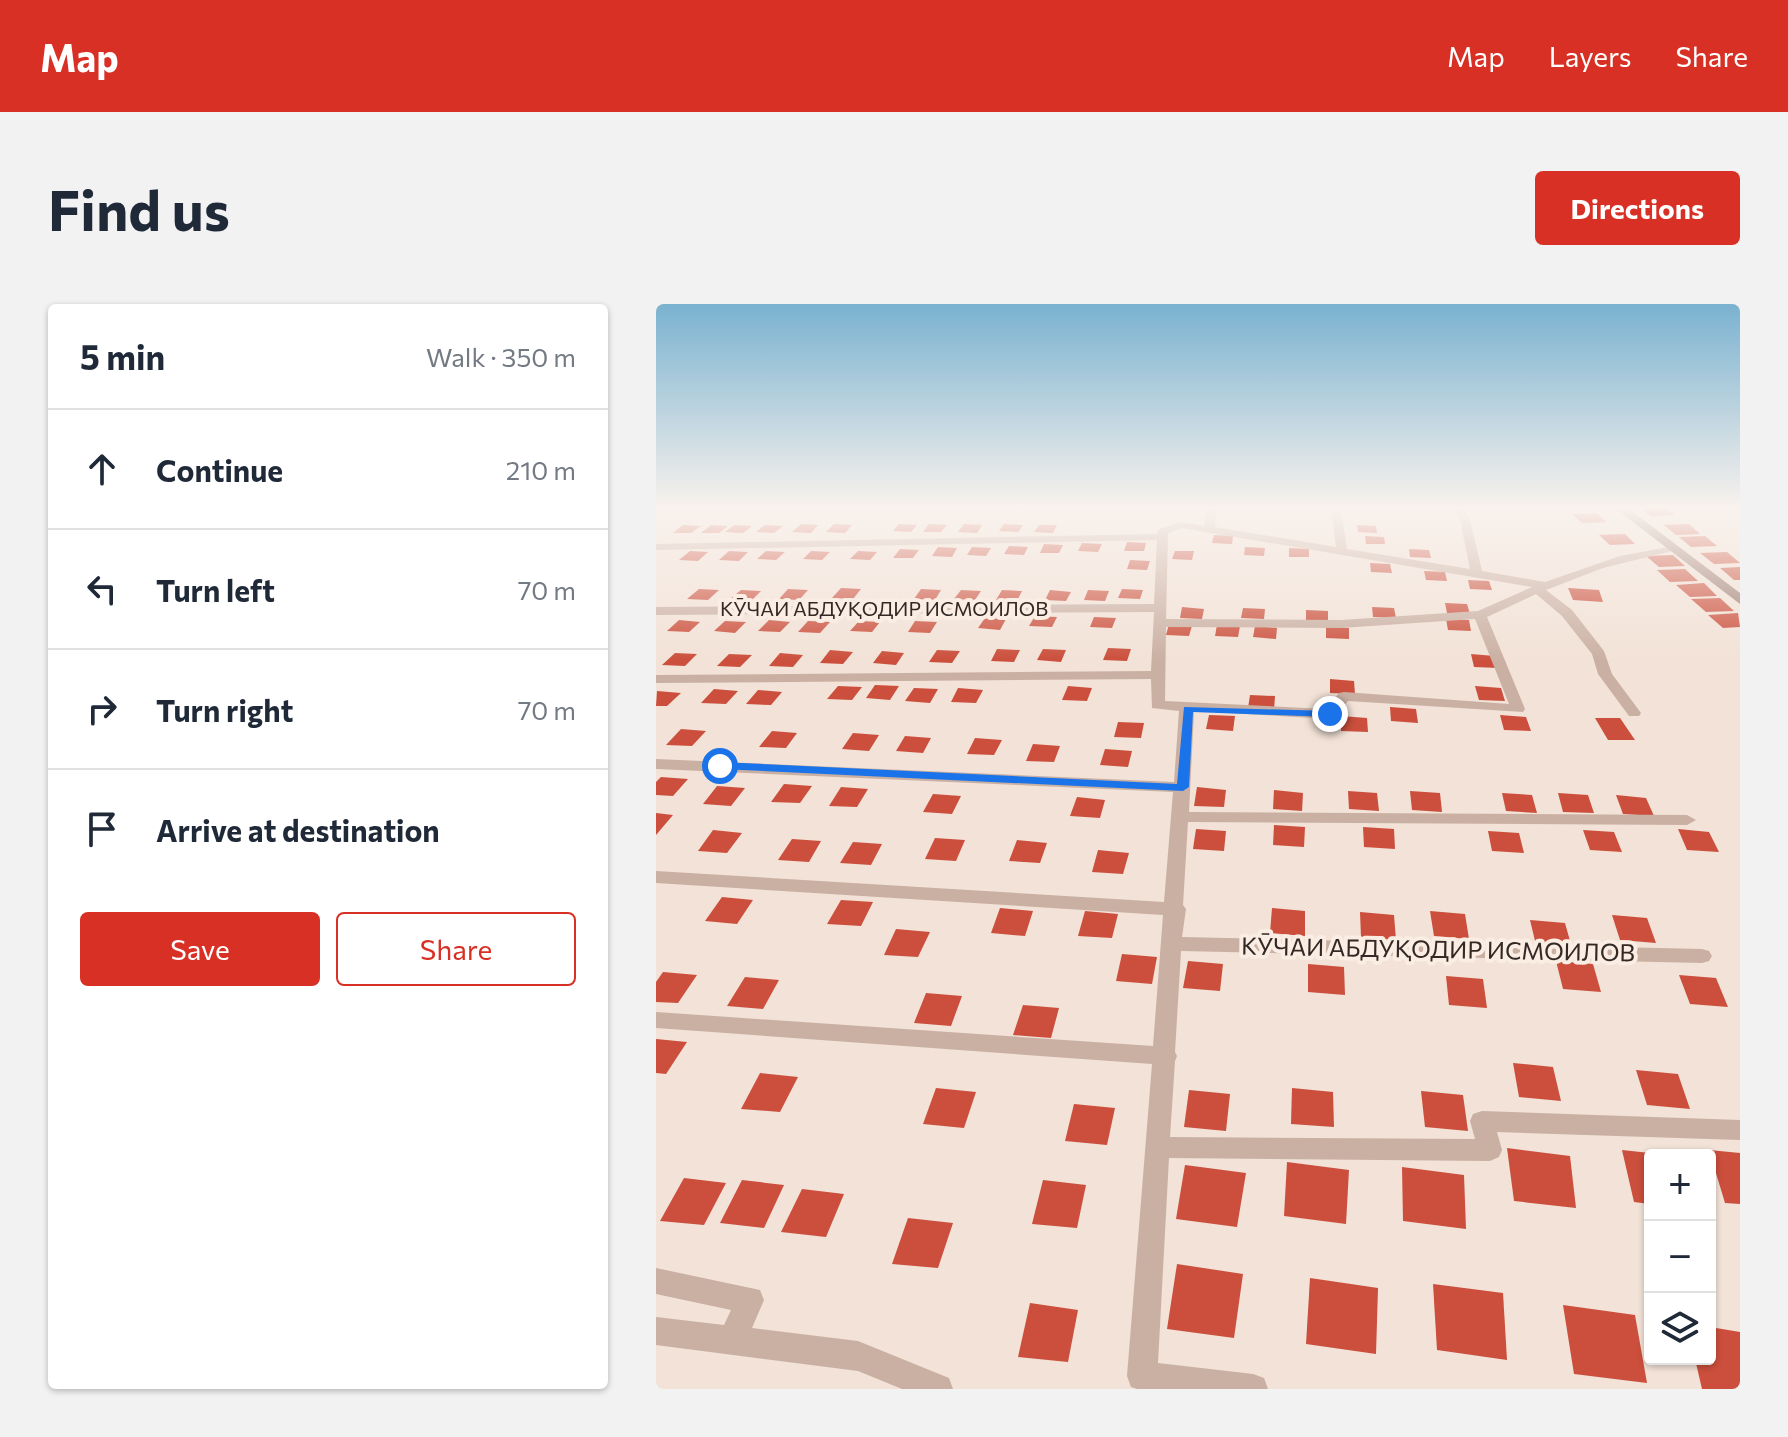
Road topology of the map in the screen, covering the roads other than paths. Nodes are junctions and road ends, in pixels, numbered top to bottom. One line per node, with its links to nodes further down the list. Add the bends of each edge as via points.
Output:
1 (1162, 560): 9 (street)
2 (1389, 560): 6 (street)
3 (1474, 560): 6 (street)
4 (1623, 560): 7 (street)
5 (1688, 560): 8 (street)
6 (1477, 574): 7 (street)
7 (1541, 586): 11 (street); 16 (street, via 1599,654 1605,674)
8 (1740, 600)
9 (1160, 608): 10 (street, КӮЧАИ АБДУҚОДИР ИСМОИЛОВ); 12 (street)
10 (656, 611)
11 (1480, 615): 12 (street, via 1341,624); 15 (street, via 1518,709 1344,696 1330,714)
12 (1160, 623): 13 (street)
13 (1158, 675): 14 (street); 15 (street, via 1157,705)
14 (656, 679)
15 (1187, 709): 18 (street)
16 (1634, 713)
17 (656, 764): 18 (street)
18 (1183, 787): 19 (street)
19 (1181, 817): 20 (street); 22 (street)
20 (1687, 820)
21 (656, 877): 22 (street)
22 (1176, 909): 23 (street)
23 (1173, 944): 24 (street, КӮЧАИ АБДУҚОДИР ИСМОИЛОВ); 26 (street)
24 (1702, 956)
25 (656, 1020): 26 (street)
26 (1166, 1056): 28 (street)
27 (1740, 1130): 28 (street, via 1482,1121 1490,1150)
28 (1160, 1147): 33 (street, via 1142,1376)
29 (656, 1281): 31 (street, via 750,1300)
30 (656, 1331): 31 (street)
31 (732, 1341): 32 (street, via 858,1356)
32 (938, 1389)
33 (1253, 1389)

